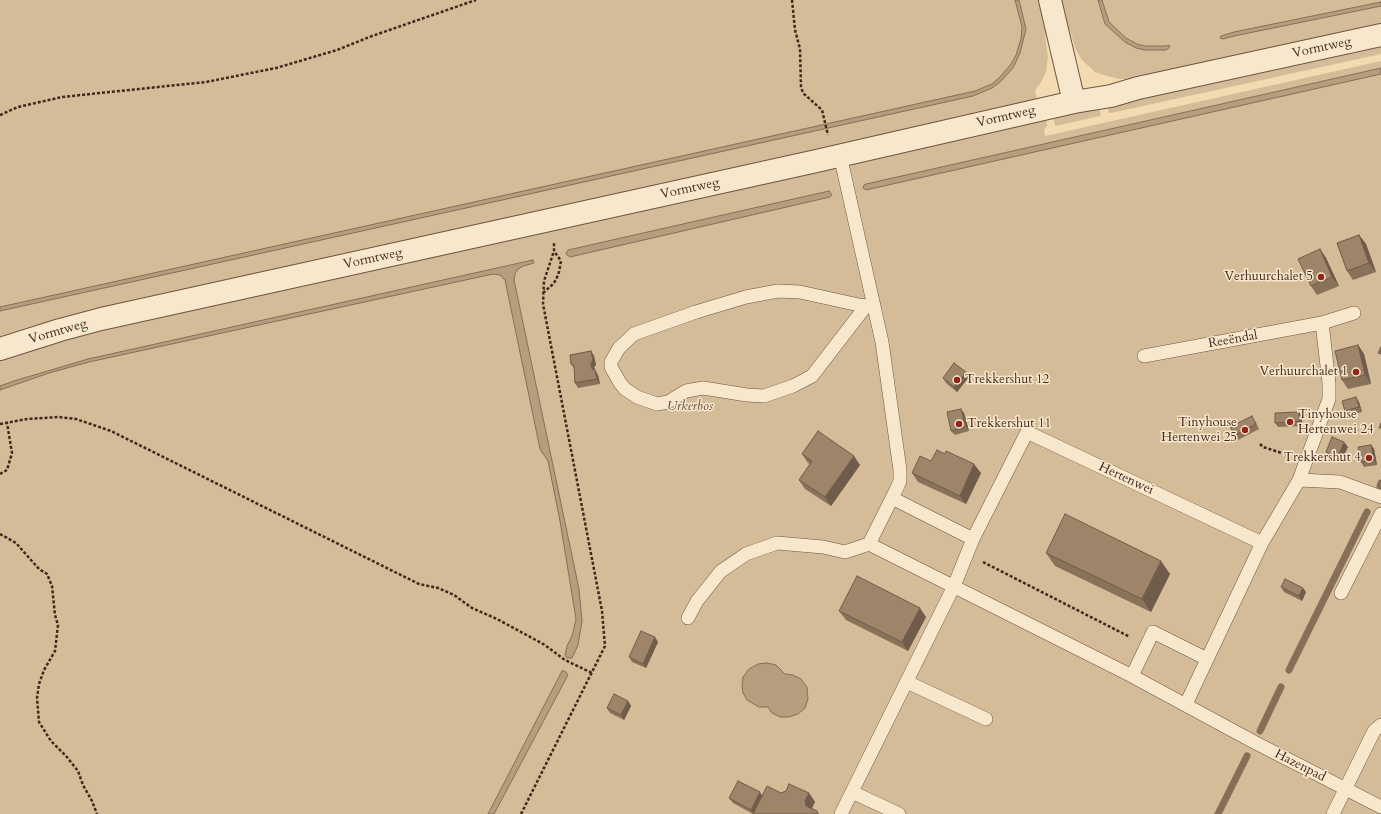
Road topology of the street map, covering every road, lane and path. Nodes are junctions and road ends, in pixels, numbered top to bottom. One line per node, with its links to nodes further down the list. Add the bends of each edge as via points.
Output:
1 (476, 0): 6 (path, via 337,50 276,68 206,82 62,96 18,107)
2 (792, 0): 7 (path, via 800,49 801,87 803,93 822,110)
3 (1050, 0): 5 (street)
4 (1381, 35): 5 (street, Vormtweg, via 1111,96)
5 (1074, 102): 8 (street, Vormtweg)
6 (0, 115)
7 (828, 135)
8 (840, 155): 12 (lane); 15 (street, Vormtweg, via 101,319)
9 (554, 245): 10 (path)
10 (554, 251): 11 (path); 11 (path, via 561,261 559,272 556,280)
11 (542, 294): 36 (path, via 602,611 605,646)
12 (870, 306): 12 (lane, via 800,292 778,291 746,296 634,334 619,348 611,362 612,367 625,389 637,397 657,404 668,402 686,391 703,388 747,396 764,396 812,376); 24 (lane, via 882,342 900,470 900,481)
13 (1354, 313): 14 (lane, Reeëndal)
14 (1322, 323): 16 (lane, Reeëndal); 20 (lane, via 1329,399)
15 (0, 349)
16 (1144, 356)
17 (7, 423): 18 (path); 21 (path, via 12,453 7,470); 36 (path, via 59,417 76,419 111,431 419,584 454,595 472,608 545,645 565,660)
18 (0, 424)
19 (1260, 444): 20 (path, via 1288,455 1291,461)
20 (1304, 464): 22 (lane)
21 (0, 474)
22 (1299, 480): 23 (lane, via 1340,482); 28 (lane)
23 (1381, 497)
24 (892, 498): 27 (lane); 29 (lane)
25 (1381, 514): 32 (lane)
26 (0, 534): 45 (path, via 16,543 39,569 47,574 52,586 58,625 55,651 39,684 39,722 51,741 78,771)
27 (973, 539): 28 (lane, Hertenwei, via 1027,432); 30 (lane)
28 (1262, 543): 35 (lane)
29 (869, 544): 31 (lane, Hazenpad); 33 (lane, via 846,552 777,543 746,554 721,571 697,601)
30 (968, 554): 31 (lane); 34 (path)
31 (954, 586): 37 (lane, Hazenpad); 38 (lane)
32 (1341, 593)
33 (688, 618)
34 (1147, 645): 35 (lane, via 1153,632); 37 (lane)
35 (1207, 659): 39 (lane)
36 (592, 673): 46 (path)
37 (1132, 676): 39 (lane, Hazenpad)
38 (907, 682): 40 (lane); 43 (lane)
39 (1186, 704): 42 (lane, Hazenpad)
40 (986, 719)
41 (1381, 725): 42 (lane, via 1374,730)
42 (1346, 789): 44 (lane, Hazenpad); 49 (lane)
43 (852, 792): 47 (lane); 48 (lane)
44 (1381, 808)
45 (97, 814)
46 (521, 814)
47 (841, 814)
48 (899, 814)
49 (1333, 814)

